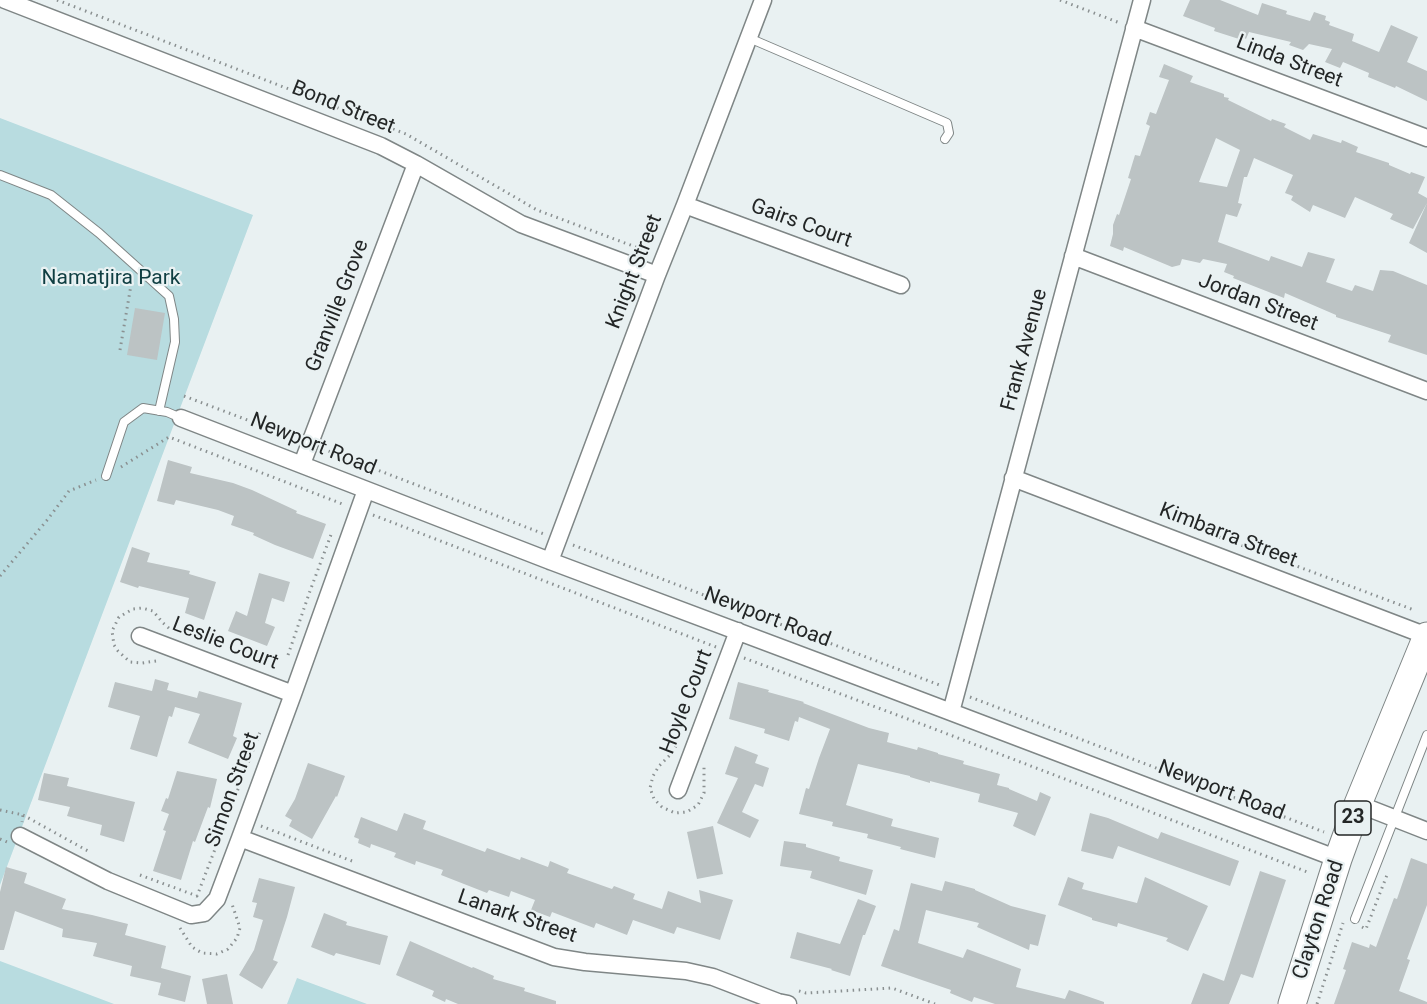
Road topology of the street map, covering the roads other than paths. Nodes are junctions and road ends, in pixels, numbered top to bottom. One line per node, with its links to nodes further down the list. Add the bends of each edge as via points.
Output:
1 (5, 0): 8 (street, Bond Street, via 381,146)
2 (763, 0): 5 (street, Knight Street)
3 (1142, 0): 4 (street, Frank Avenue)
4 (1134, 28): 6 (street, Linda Street); 11 (street, Frank Avenue)
5 (749, 38): 7 (lane, via 947,123 949,133); 10 (street, Knight Street)
6 (1427, 138)
7 (945, 139)
8 (416, 164): 12 (street, Bond Street, via 521,224); 17 (street, Granville Grove)
9 (0, 175): 15 (lane, via 51,195 168,296 175,342)
10 (685, 205): 12 (street, Knight Street); 13 (street, Gairs Court)
11 (1073, 256): 14 (street, Jordan Street); 19 (street, Frank Avenue)
12 (657, 275): 21 (street, Knight Street)
13 (901, 285)
14 (1427, 392)
15 (159, 411): 16 (lane); 18 (lane, via 143,408 124,422)
16 (181, 418): 17 (street, Newport Road)
17 (302, 464): 20 (street, Newport Road)
18 (106, 476)
19 (1013, 478): 24 (street, Kimbarra Street); 26 (street, Frank Avenue)
20 (366, 490): 21 (street, Newport Road); 25 (street, Simon Street)
21 (550, 561): 22 (street, Newport Road)
22 (738, 631): 26 (street, Newport Road); 28 (street, Hoyle Court)
23 (140, 636): 25 (street, Leslie Court)
24 (1427, 636): 29 (main road, Clayton Road / 23)
25 (293, 694): 33 (street, Simon Street)
26 (951, 712): 34 (street, Newport Road)
27 (1427, 735): 30 (lane)
28 (678, 790)
29 (1358, 804): 30 (street); 34 (main road, Clayton Road / 23)
30 (1394, 819): 31 (street); 35 (lane)
31 (1427, 831)
32 (20, 836): 33 (street, Simon Street, via 108,881 191,915 204,913 217,899)
33 (240, 838): 36 (street, Lanark Street, via 554,957 686,971 778,1002)
34 (1338, 859): 37 (main road, Clayton Road / 23)
35 (1355, 919)
36 (792, 997)
37 (1292, 1004)

